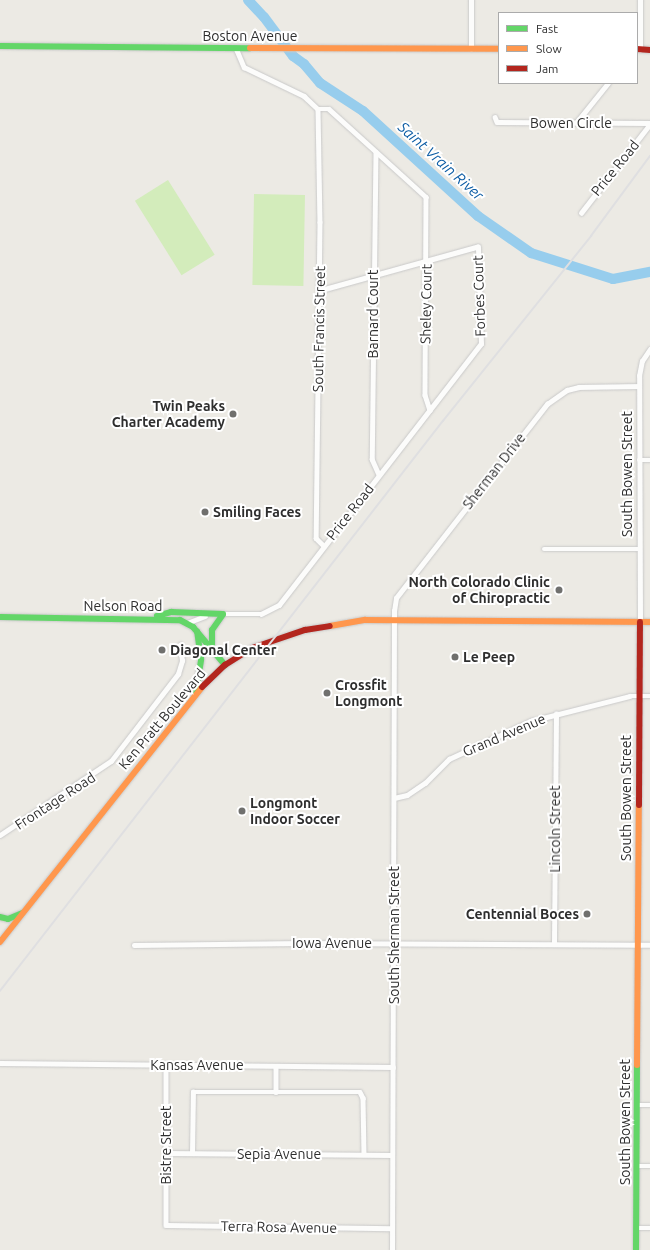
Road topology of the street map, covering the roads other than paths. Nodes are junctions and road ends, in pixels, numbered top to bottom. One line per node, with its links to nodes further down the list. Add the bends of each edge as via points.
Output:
1 (471, 0): 5 (street)
2 (640, 0): 7 (street)
3 (0, 46): 4 (main road, Boston Avenue)
4 (236, 48): 5 (main road, Boston Avenue); 10 (street, via 244,67 304,96)
5 (471, 49): 6 (main road, Boston Avenue)
6 (498, 49)
7 (639, 50): 8 (main road)
8 (650, 50)
9 (607, 84): 12 (street)
10 (318, 109): 14 (street, via 329,109); 18 (street, South Francis Street)
11 (495, 117): 12 (street, Bowen Circle, via 497,122)
12 (576, 123): 13 (street, Bowen Circle)
13 (650, 124): 15 (street, Price Road)
14 (376, 152): 16 (street, Sheley Court, via 426,197); 17 (street, Barnard Court)
15 (581, 213)
16 (426, 262): 17 (street); 19 (street, Forbes Court, via 478,247); 22 (street, Sheley Court, via 425,395)
17 (373, 276): 18 (street); 25 (street, Barnard Court, via 372,459)
18 (319, 291): 26 (street, South Francis Street, via 316,538)
19 (481, 344): 22 (street, Price Road)
20 (650, 349): 21 (street, South Bowen Street, via 641,366)
21 (639, 386): 23 (street, South Bowen Street); 32 (street, Sherman Drive, via 579,387 567,390 546,404 403,587 394,605)
22 (430, 410): 25 (street, Price Road)
23 (639, 460): 24 (street); 28 (street, South Bowen Street)
24 (650, 460)
25 (379, 475): 26 (street, Price Road)
26 (324, 546): 29 (street, Price Road, via 275,608 261,614)
27 (544, 549): 28 (street)
28 (639, 549): 33 (street, South Bowen Street)
29 (223, 614): 31 (main road, via 171,612); 35 (street, Price Road, via 199,616); 38 (main road, via 212,630)
30 (0, 617): 31 (main road, Nelson Road)
31 (150, 618): 35 (main road, Nelson Road, via 173,618)
32 (394, 620): 33 (main road, Ken Pratt Boulevard); 39 (main road, Ken Pratt Boulevard, via 343,623 305,630 252,648); 44 (street, South Sherman Street)
33 (640, 622): 34 (main road, Ken Pratt Boulevard); 41 (main road, South Bowen Street)
34 (650, 622)
35 (187, 623): 36 (main road, Nelson Road)
36 (197, 631): 38 (main road, Nelson Road); 40 (main road, via 201,659)
37 (180, 645): 45 (street, Frontage Road, via 182,661 178,674 111,761)
38 (213, 650): 39 (main road, Nelson Road)
39 (225, 665): 40 (main road, Ken Pratt Boulevard)
40 (196, 693): 46 (main road, Ken Pratt Boulevard)
41 (639, 696): 42 (street, Grand Avenue); 43 (street, Grand Avenue); 52 (main road, South Bowen Street)
42 (650, 696)
43 (556, 714): 44 (street, Grand Avenue, via 531,721 448,759 425,783 407,796); 50 (street, Lincoln Street)
44 (394, 798): 49 (street, South Sherman Street)
45 (0, 835)
46 (24, 911): 47 (main road, via 8,919); 48 (main road, Ken Pratt Boulevard)
47 (0, 917)
48 (0, 942)
49 (394, 943): 50 (street, Iowa Avenue); 51 (street, Iowa Avenue); 57 (street, South Sherman Street)
50 (554, 944): 52 (street, Iowa Avenue)
51 (134, 945)
52 (638, 945): 53 (street, Iowa Avenue); 59 (main road, South Bowen Street)
53 (650, 945)
54 (0, 1064): 55 (street, Kansas Avenue)
55 (166, 1064): 56 (street, Kansas Avenue); 61 (street, Bistre Street)
56 (276, 1066): 57 (street, Kansas Avenue); 58 (street)
57 (393, 1067): 64 (street, South Sherman Street)
58 (276, 1092): 62 (street, via 193,1092); 63 (street, via 360,1092 363,1098)
59 (637, 1105): 60 (street); 65 (main road, South Bowen Street)
60 (650, 1105)
61 (166, 1153): 62 (street, Sepia Avenue); 67 (street, Bistre Street)
62 (192, 1153): 63 (street, Sepia Avenue)
63 (364, 1154): 64 (street, Sepia Avenue)
64 (392, 1155): 68 (street, South Sherman Street)
65 (636, 1166): 66 (street); 69 (main road, South Bowen Street)
66 (650, 1166)
67 (166, 1225): 68 (street, Terra Rosa Avenue)
68 (392, 1228): 71 (street, South Sherman Street)
69 (636, 1228): 70 (street); 72 (main road, South Bowen Street)
70 (650, 1228)
71 (392, 1250)
72 (636, 1250)

